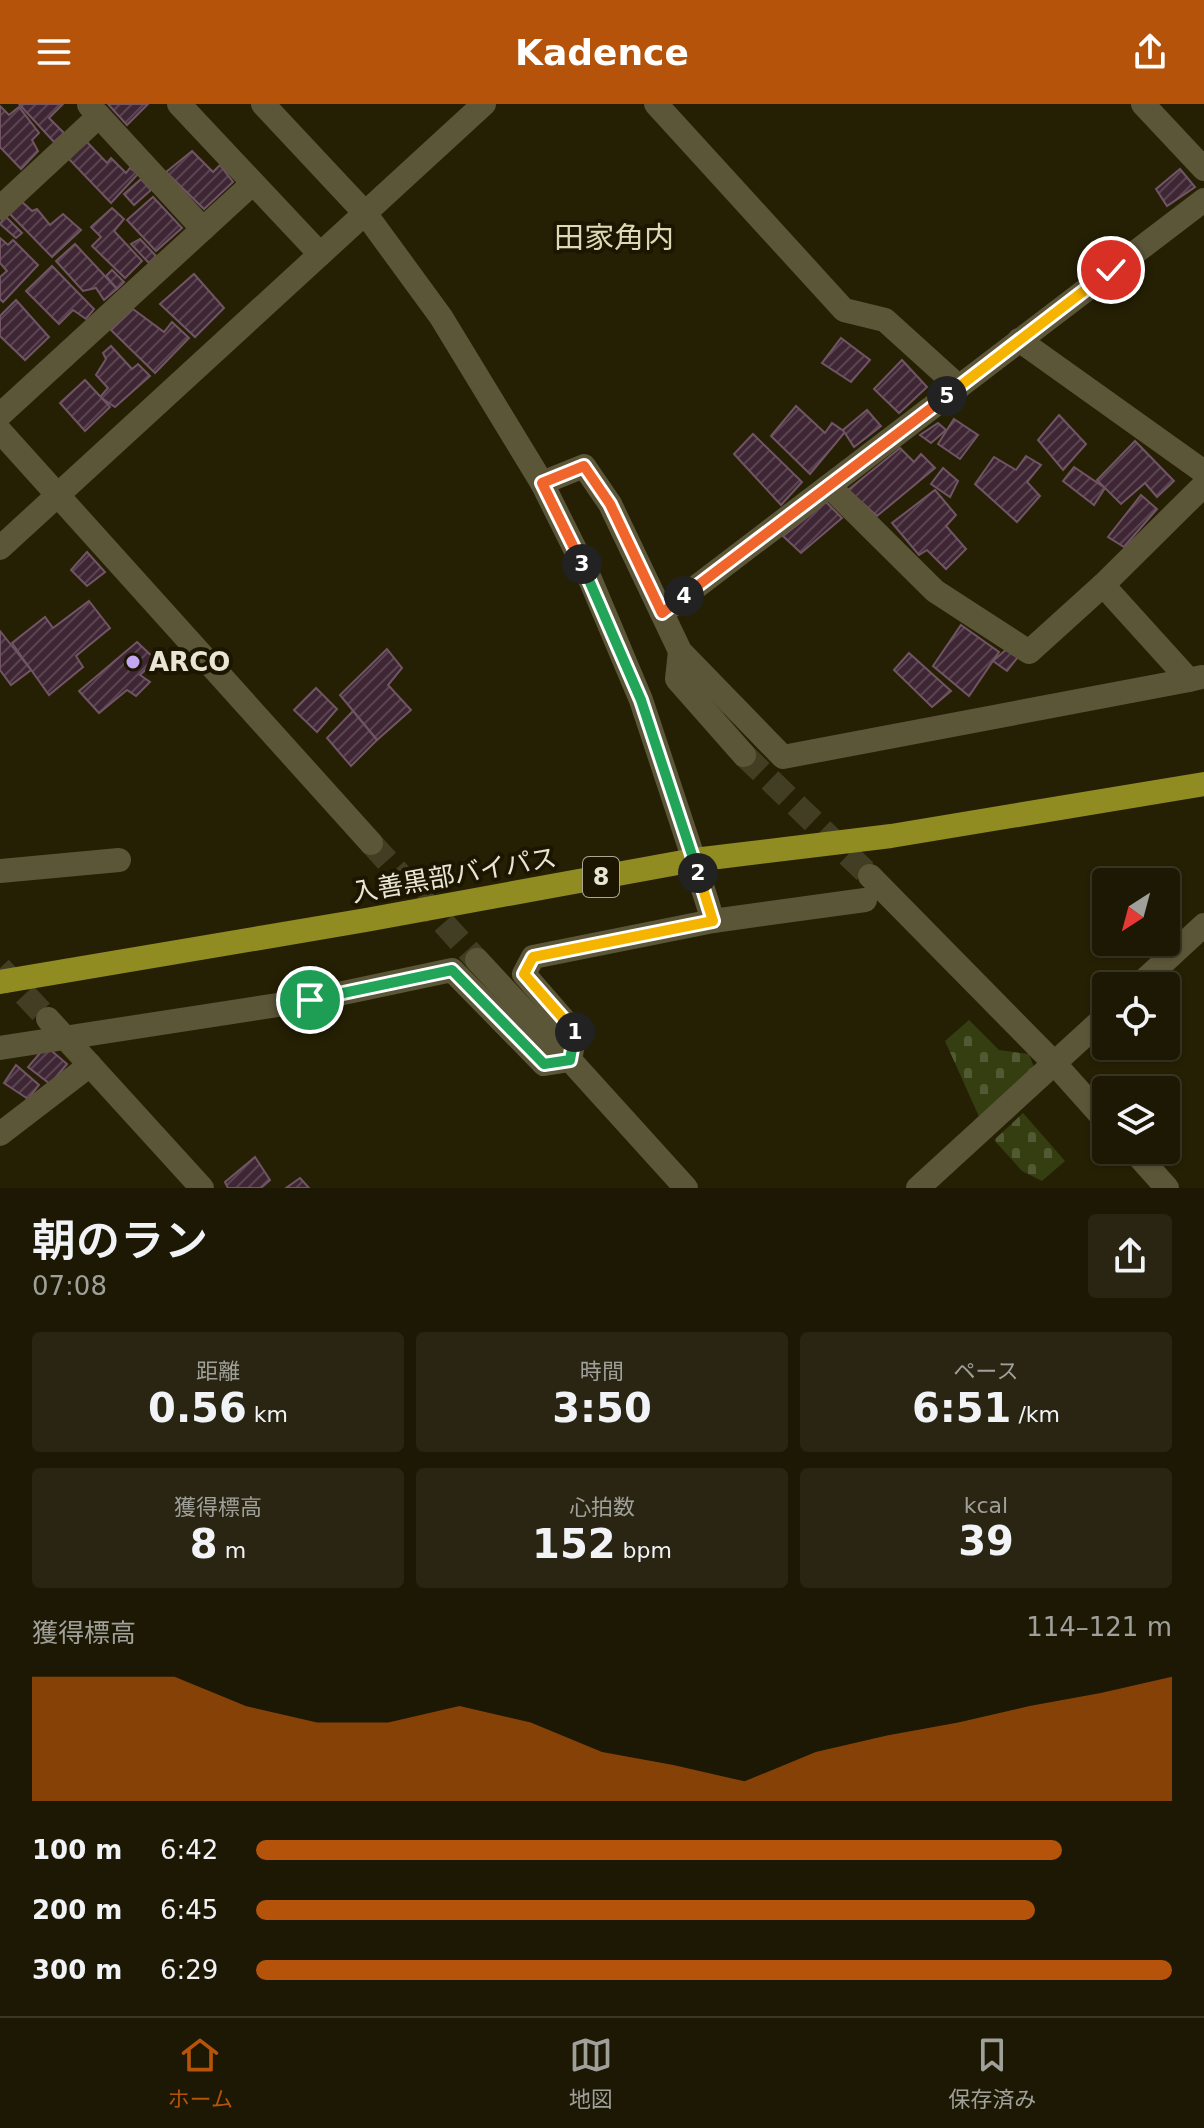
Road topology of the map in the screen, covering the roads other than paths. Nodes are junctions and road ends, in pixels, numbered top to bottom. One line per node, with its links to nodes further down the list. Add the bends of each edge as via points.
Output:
1 (179, 104): 8 (street)
2 (263, 104): 11 (street)
3 (484, 104): 11 (street)
4 (656, 104): 15 (street, via 844,310 885,320)
5 (1143, 104): 7 (street)
6 (93, 110): 10 (street); 12 (street)
7 (1204, 169)
8 (252, 184): 12 (street); 13 (street)
9 (1204, 200): 14 (street)
10 (0, 208)
11 (365, 213): 13 (street); 19 (street, via 441,317)
12 (203, 229): 16 (street)
13 (320, 254): 22 (street)
14 (1019, 340): 15 (street); 18 (street)
15 (959, 387): 21 (street)
16 (0, 415)
17 (0, 431): 22 (street)
18 (1204, 472)
19 (542, 483): 25 (street, via 584,466 610,504); 32 (street, via 641,700)
20 (1204, 485): 24 (street)
21 (829, 486): 24 (street, via 935,591 1029,652); 25 (street)
22 (59, 495): 23 (street); 30 (street)
23 (0, 548)
24 (1103, 585): 27 (street)
25 (662, 613): 26 (street)
26 (680, 651): 27 (street, via 783,757); 28 (street, via 677,679)
27 (1196, 678)
28 (744, 755)
29 (1204, 784): 32 (highway, 入善黒部バイパス / 8, via 891,836)
30 (371, 843)
31 (119, 860): 33 (street)
32 (694, 860): 34 (street); 38 (highway, 入善黒部バイパス / 8)
33 (0, 871)
34 (713, 921): 42 (street, via 533,957 524,974 575,1033); 43 (street, via 867,888)
35 (1204, 925): 37 (street)
36 (477, 960): 42 (street)
37 (1153, 972)
38 (0, 982)
39 (56, 1028): 41 (street); 42 (street, via 310,1000 452,970 544,1064); 44 (street)
40 (1092, 1029): 43 (street)
41 (0, 1048)
42 (570, 1060): 49 (street)
43 (1055, 1064): 45 (street); 50 (street)
44 (90, 1065): 46 (street); 48 (street)
45 (1092, 1105)
46 (0, 1134)
47 (1146, 1164): 51 (street)
48 (202, 1188)
49 (686, 1188)
50 (918, 1188)
51 (1167, 1188)

